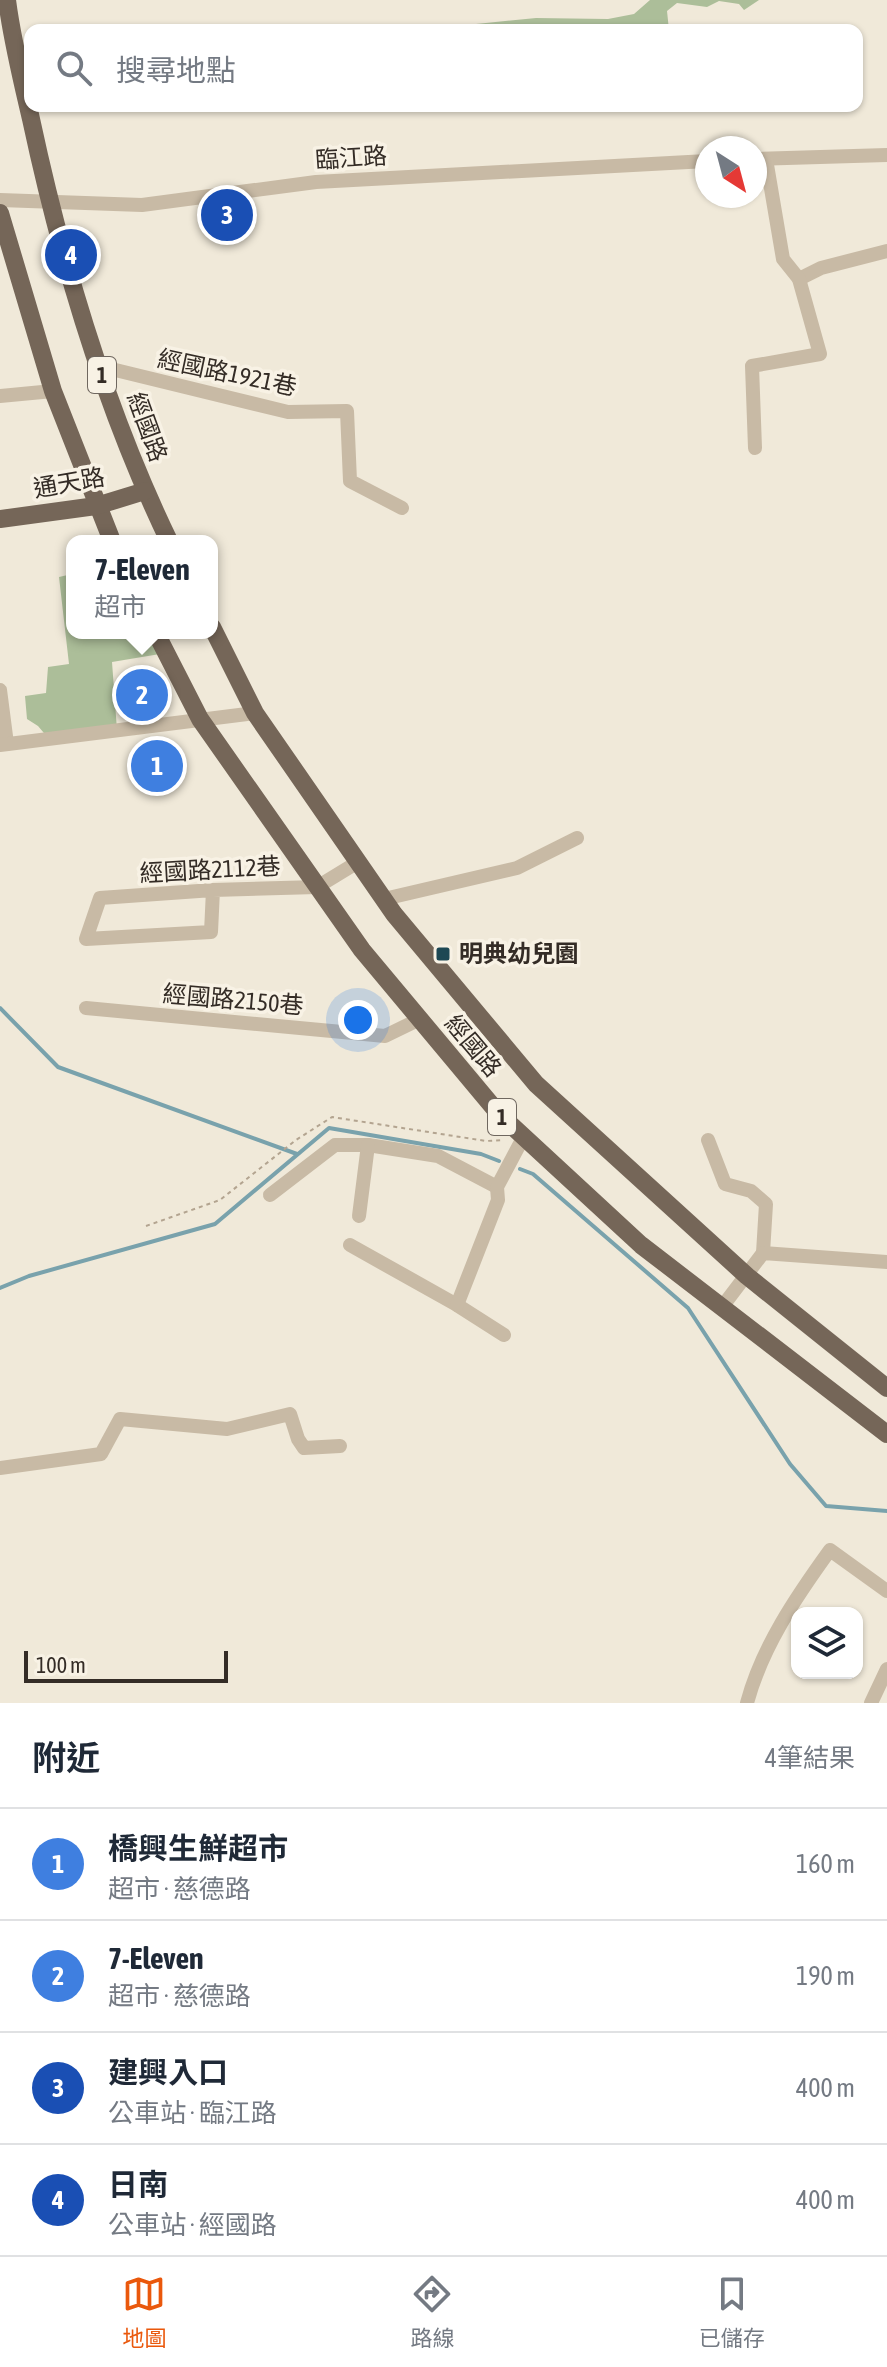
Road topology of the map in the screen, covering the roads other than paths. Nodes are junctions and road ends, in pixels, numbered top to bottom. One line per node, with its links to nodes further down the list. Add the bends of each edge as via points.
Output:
1 (7, 0): 2 (main road, 經國路 / 1)
2 (24, 82)
3 (30, 112): 9 (main road, 經國路 / 1)
4 (887, 155): 5 (street)
5 (767, 159)
6 (695, 162): 9 (street, 臨江路, via 316,182 142,205)
7 (767, 189): 12 (street, via 783,259)
8 (0, 200): 9 (street, 臨江路)
9 (49, 203): 13 (main road, 經國路 / 1)
10 (0, 213): 14 (main road, 1)
11 (887, 251): 12 (street)
12 (799, 279): 16 (street, via 820,354 752,366)
13 (99, 366): 17 (main road, 經國路 / 1); 19 (street, 經國路1921巷, via 288,412 347,411 350,481)
14 (53, 391): 15 (street); 18 (main road, 1)
15 (0, 396)
16 (755, 448)
17 (145, 491): 18 (main road, 通天路); 22 (main road, 經國路 / 1)
18 (96, 506): 20 (main road, 通天路); 21 (main road, 1)
19 (402, 508)
20 (0, 519)
21 (109, 535)
22 (166, 535)
23 (159, 639): 27 (main road, 經國路 / 1)
24 (218, 639): 26 (main road, 經國路 / 1)
25 (0, 690): 28 (street)
26 (255, 713): 27 (street); 30 (main road, 經國路 / 1)
27 (200, 719): 28 (street); 31 (main road, 經國路 / 1)
28 (4, 744)
29 (577, 838): 33 (street, via 517,868)
30 (358, 862): 31 (street, 經國路2112巷); 33 (main road, 經國路 / 1)
31 (317, 887): 32 (street, 經國路2112巷); 35 (main road, 經國路 / 1)
32 (213, 890): 32 (street, 經國路2112巷, via 211,932 86,939 100,898)
33 (384, 899): 45 (main road, 經國路 / 1, via 536,1084)
34 (86, 1008): 35 (street, 經國路2150巷, via 385,1036)
35 (420, 1019): 36 (main road, 經國路 / 1)
36 (523, 1138): 39 (street); 47 (main road, 經國路 / 1, via 641,1245)
37 (708, 1140): 43 (street, via 725,1184 751,1191 766,1204)
38 (368, 1145): 39 (street, via 438,1156); 40 (street, via 335,1145); 41 (street)
39 (497, 1187): 46 (street, via 498,1200)
40 (270, 1195)
41 (359, 1216)
42 (350, 1245): 46 (street)
43 (763, 1253): 44 (street); 45 (street)
44 (887, 1262)
45 (747, 1276): 47 (street); 49 (main road, 經國路 / 1)
46 (457, 1305): 48 (street)
47 (722, 1307): 50 (main road, 經國路 / 1)
48 (504, 1335)
49 (887, 1388)
50 (887, 1434)
51 (340, 1446): 52 (street, via 304,1448 290,1414 227,1429 120,1419 101,1454)
52 (0, 1468)
53 (887, 1591): 55 (street, via 830,1550 794,1600 754,1677)
54 (887, 1669): 56 (street)
55 (747, 1703)
56 (871, 1703)

